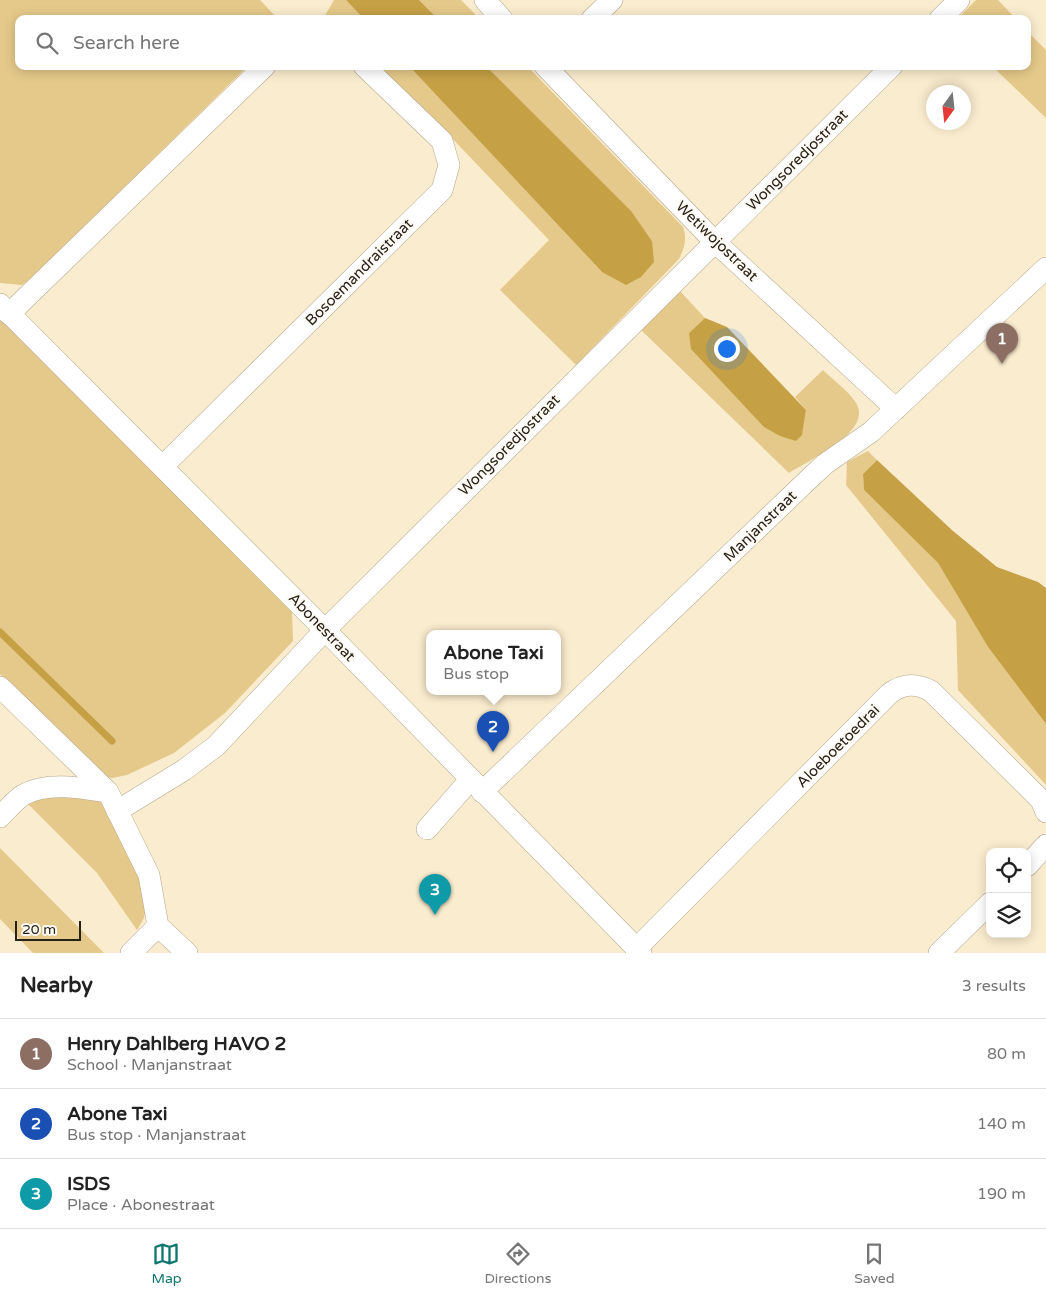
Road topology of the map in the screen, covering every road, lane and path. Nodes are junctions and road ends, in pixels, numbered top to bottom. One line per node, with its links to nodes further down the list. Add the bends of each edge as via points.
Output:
1 (485, 0): 4 (street)
2 (612, 0): 5 (street)
3 (959, 0): 6 (street)
4 (498, 15)
5 (596, 15)
6 (944, 15)
7 (261, 70): 13 (street)
8 (368, 70): 15 (street, Bosoemandraistraat, via 442,141 449,165 442,190)
9 (549, 70): 11 (street, Wetiwojostraat)
10 (888, 70): 11 (street, Wongsoredjostraat)
11 (714, 241): 14 (street, Wetiwojostraat); 16 (street, Wongsoredjostraat)
12 (1046, 268): 14 (street, Manjanstraat)
13 (5, 309): 15 (street, Abonestraat)
14 (896, 408): 18 (street, Manjanstraat, via 871,432 811,477)
15 (163, 466): 16 (street, Abonestraat)
16 (325, 630): 18 (street, Abonestraat); 19 (street, Wongsoredjostraat, via 216,746 184,770)
17 (0, 686): 19 (street)
18 (476, 786): 22 (street, Manjanstraat); 27 (street, Abonestraat)
19 (112, 802): 21 (street, via 76,786 40,789 23,796); 26 (street, via 149,875)
20 (1046, 812): 27 (street, Aloeboetoedrai, via 1041,800 931,691 914,685 904,686 889,694)
21 (0, 817)
22 (427, 829)
23 (1046, 845): 24 (street)
24 (1031, 862)
25 (986, 907): 30 (street)
26 (158, 926): 28 (street); 29 (street)
27 (638, 951)
28 (131, 953)
29 (187, 953)
30 (939, 953)

